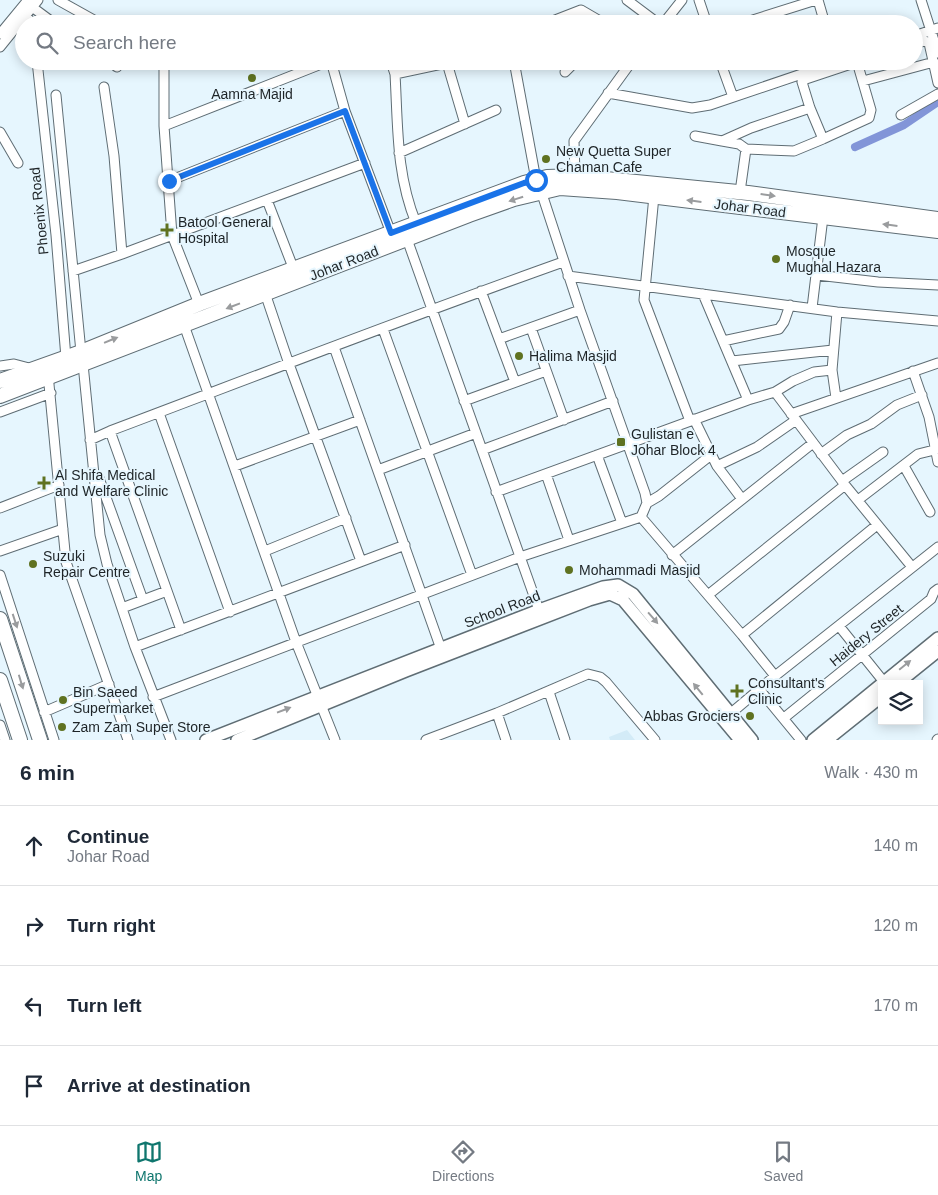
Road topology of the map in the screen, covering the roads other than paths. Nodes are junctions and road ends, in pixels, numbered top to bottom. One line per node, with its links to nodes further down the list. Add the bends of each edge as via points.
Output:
1 (38, 0): 8 (street)
2 (58, 0): 10 (street)
3 (628, 0): 13 (street)
4 (682, 0): 14 (street)
5 (699, 0): 15 (street)
6 (817, 0): 16 (street); 17 (street)
7 (921, 0): 20 (street)
8 (26, 8): 9 (street)
9 (39, 15)
10 (85, 15)
11 (568, 15): 12 (street, via 581,10)
12 (590, 15)
13 (649, 15)
14 (669, 15)
15 (704, 15)
16 (769, 15)
17 (822, 15)
18 (15, 19): 22 (street)
19 (15, 24): 24 (street)
20 (935, 29): 21 (street); 25 (street)
21 (923, 33)
22 (0, 34)
23 (923, 42): 26 (street, via 927,42)
24 (0, 47)
25 (938, 54)
26 (934, 62): 27 (street); 44 (street)
27 (923, 65)
28 (37, 70): 102 (street, Phoenix Road)
29 (162, 70): 55 (street)
30 (307, 70): 55 (street)
31 (333, 70): 52 (street)
32 (394, 70): 42 (street)
33 (414, 70): 42 (street)
34 (454, 70): 54 (street)
35 (516, 70): 66 (street)
36 (625, 70): 46 (street)
37 (723, 70): 49 (street)
38 (815, 70): 49 (street)
39 (834, 70): 50 (street, via 803,80 801,84)
40 (861, 70): 43 (street)
41 (904, 70): 43 (street)
42 (395, 74): 61 (street)
43 (863, 81): 58 (street, via 871,110 869,118)
44 (938, 83)
45 (104, 87): 77 (street, via 114,156)
46 (608, 93): 49 (street, via 692,108); 64 (street, via 574,141)
47 (938, 94): 53 (street)
48 (56, 95): 80 (street)
49 (733, 98)
50 (810, 108): 58 (street); 59 (street)
51 (496, 110): 54 (street)
52 (345, 111): 63 (street); 65 (street)
53 (901, 115)
54 (465, 124): 61 (street)
55 (164, 126): 65 (street)
56 (0, 132): 62 (street)
57 (695, 136): 59 (street)
58 (823, 139): 60 (street, via 794,151)
59 (722, 141): 60 (street)
60 (746, 148): 67 (street)
61 (399, 153): 72 (street, via 406,200)
62 (18, 163)
63 (365, 163): 69 (street); 74 (street)
64 (575, 176): 66 (main road, Johar Road, via 547,177); 67 (main road, Johar Road)
65 (169, 181): 75 (street)
66 (539, 186): 68 (main road, Johar Road); 72 (main road, Johar Road, via 524,183); 76 (main road, Johar Road, one-way to 76); 78 (street)
67 (740, 192): 71 (main road, Johar Road, one-way to 71)
68 (654, 196): 70 (main road, Johar Road, one-way to 68); 84 (street)
69 (266, 200): 75 (street); 79 (street)
70 (823, 217): 73 (main road, Johar Road, one-way to 70); 81 (street)
71 (938, 219)
72 (416, 223): 74 (main road, Johar Road)
73 (938, 231)
74 (391, 233): 79 (main road, Johar Road)
75 (172, 235): 77 (street); 88 (street)
76 (407, 239): 86 (main road, Johar Road); 91 (street)
77 (122, 254): 80 (street)
78 (563, 262): 82 (street); 85 (street)
79 (294, 270): 88 (main road, Johar Road)
80 (73, 271): 103 (street)
81 (817, 275): 83 (street); 90 (street)
82 (568, 276): 84 (street); 92 (street)
83 (938, 285)
84 (644, 286): 87 (street); 128 (street, via 644,300)
85 (481, 291): 91 (street); 98 (street)
86 (266, 293): 95 (main road, Johar Road, one-way to 95); 106 (street)
87 (703, 294): 89 (street); 99 (street)
88 (199, 304): 103 (main road, Johar Road, one-way to 88)
89 (790, 306): 90 (street); 99 (street, via 778,329)
90 (812, 308): 93 (street)
91 (431, 309): 97 (street); 120 (street)
92 (580, 310): 96 (street); 122 (street)
93 (836, 312): 94 (street); 101 (street)
94 (938, 321)
95 (184, 325): 103 (main road, Johar Road); 116 (street)
96 (531, 328): 98 (street); 109 (street)
97 (383, 329): 100 (street); 137 (street)
98 (499, 339): 113 (street)
99 (723, 341): 104 (street)
100 (334, 347): 106 (street); 126 (street)
101 (834, 350): 104 (street); 110 (street)
102 (66, 358): 103 (main road, Johar Road); 108 (main road, Johar Road)
103 (82, 358): 108 (main road, Johar Road); 132 (street)
104 (732, 361): 121 (street)
105 (938, 363): 111 (street)
106 (289, 364): 116 (street); 131 (street)
107 (0, 366): 108 (street, via 14,364)
108 (42, 370): 112 (main road, Johar Road); 115 (street); 118 (main road, Johar Road)
109 (546, 370): 113 (street); 127 (street)
110 (832, 370): 114 (street, via 814,372); 119 (street)
111 (913, 371): 117 (street); 119 (street)
112 (0, 381)
113 (515, 382): 120 (street)
114 (775, 392): 121 (street); 125 (street)
115 (51, 393): 123 (street); 150 (street)
116 (209, 394): 124 (street); 144 (street)
117 (922, 395): 135 (street); 139 (street, via 897,405 871,424 847,434)
118 (0, 396)
119 (836, 398): 125 (street)
120 (464, 400): 130 (street)
121 (748, 400): 128 (street)
122 (612, 401): 127 (street); 134 (street)
123 (0, 412)
124 (159, 413): 129 (street); 182 (street)
125 (794, 417): 133 (street); 145 (street, via 757,447)
126 (360, 420): 131 (street); 147 (street)
127 (564, 420): 136 (street)
128 (692, 420): 134 (street); 141 (street)
129 (110, 431): 132 (street); 174 (street)
130 (476, 433): 136 (street); 137 (street)
131 (316, 436): 144 (street); 158 (street)
132 (90, 440): 143 (street)
133 (813, 443): 139 (street); 152 (street)
134 (627, 444): 140 (street); 154 (street)
135 (936, 449): 142 (street); 146 (street, via 918,454)
136 (482, 450): 151 (street)
137 (427, 451): 147 (street); 172 (street)
138 (883, 452): 149 (street)
139 (821, 454): 149 (street)
140 (597, 455): 148 (street); 159 (street)
141 (711, 455): 145 (street); 154 (street)
142 (938, 462)
143 (94, 466): 178 (street); 180 (street, via 100,535)
144 (235, 466): 166 (street)
145 (717, 466): 152 (street)
146 (904, 466): 153 (street); 156 (street)
147 (378, 470): 163 (street)
148 (546, 474): 151 (street); 162 (street)
149 (844, 483): 153 (street); 177 (street)
150 (59, 485): 155 (street); 161 (street)
151 (496, 492): 168 (street)
152 (742, 499): 167 (street)
153 (858, 500): 160 (street)
154 (647, 504): 157 (street)
155 (0, 508)
156 (930, 512)
157 (641, 517): 159 (street); 167 (street)
158 (346, 518): 166 (street); 169 (street)
159 (622, 523): 162 (street)
160 (877, 525): 170 (street); 186 (street)
161 (63, 529): 165 (street); 198 (street, via 66,562)
162 (569, 540): 168 (street)
163 (405, 545): 169 (street); 176 (street)
164 (938, 547): 170 (street)
165 (0, 551)
166 (265, 551): 175 (street)
167 (672, 555): 177 (street)
168 (520, 557): 172 (street); 181 (street)
169 (361, 561): 175 (street)
170 (912, 568): 184 (street)
171 (0, 575): 205 (street, one-way to 205)
172 (472, 575): 176 (street)
173 (938, 589): 192 (street, Haidery Street, via 931,599)
174 (167, 591): 178 (street); 185 (street)
175 (280, 593): 182 (street); 188 (street)
176 (421, 594): 188 (street); 190 (street)
177 (708, 594): 186 (street)
178 (142, 600): 180 (street)
179 (578, 601): 181 (street, School Road); 204 (street, School Road); 207 (street, School Road, one-way to 207, via 603,587 618,586 632,594); 211 (street, School Road, one-way to 179, via 623,600 610,594)
180 (122, 608): 189 (street)
181 (539, 610): 190 (street, School Road)
182 (230, 612): 185 (street)
183 (0, 619): 215 (main road, one-way to 215)
184 (839, 626): 192 (street); 193 (street)
185 (181, 630): 189 (street)
186 (742, 635): 193 (street)
187 (938, 638): 196 (street, one-way to 187)
188 (296, 642): 202 (street); 204 (street)
189 (135, 647): 202 (street)
190 (441, 649): 204 (street, School Road)
191 (938, 651): 197 (street)
192 (862, 655): 195 (street); 208 (street, Haidery Street)
193 (775, 676): 200 (street)
194 (0, 680): 214 (main road)
195 (882, 680)
196 (886, 680)
197 (902, 680)
198 (109, 684): 205 (street); 217 (street)
199 (878, 687): 228 (street)
200 (759, 689): 207 (street); 208 (street)
201 (549, 692): 206 (street); 224 (street); 225 (street, via 588,674 600,677)
202 (153, 697): 218 (street)
203 (878, 700): 212 (street)
204 (320, 702): 210 (street, School Road); 221 (street)
205 (44, 712): 216 (street)
206 (497, 713): 222 (street); 223 (street)
207 (730, 714): 211 (street, School Road)
208 (784, 718): 227 (street)
209 (0, 725): 213 (street)
210 (255, 731): 219 (street, School Road); 220 (street)
211 (741, 736): 226 (street, School Road)
212 (840, 736): 229 (street)
213 (5, 740)
214 (20, 740)
215 (40, 740)
216 (54, 740)
217 (128, 740)
218 (171, 740)
219 (206, 740)
220 (237, 740)
221 (335, 740)
222 (426, 740)
223 (506, 740)
224 (565, 740)
225 (655, 740)
226 (752, 740)
227 (801, 740)
228 (813, 740)
229 (827, 740)

